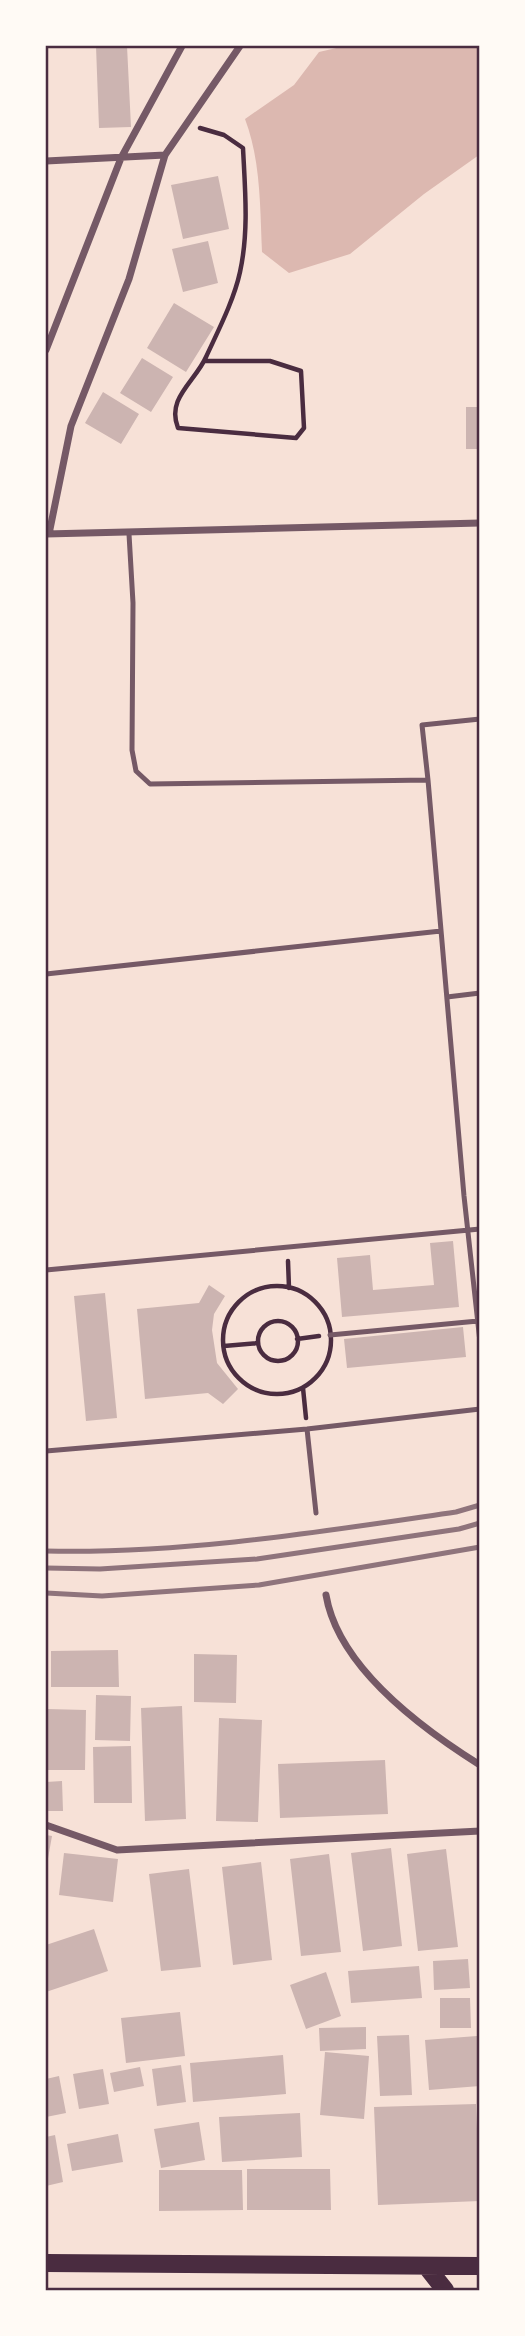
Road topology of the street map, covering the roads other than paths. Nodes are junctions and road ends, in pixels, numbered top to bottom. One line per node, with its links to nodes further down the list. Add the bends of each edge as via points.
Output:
1 (182, 46): 4 (street)
2 (240, 46): 3 (street)
3 (166, 155): 4 (street); 8 (street, via 129,279 71,426)
4 (121, 158): 5 (street); 6 (street)
5 (46, 161)
6 (46, 350)
7 (480, 523): 9 (street)
8 (47, 534): 9 (street)
9 (129, 534): 11 (lane, via 132,750 136,771 150,784)
10 (480, 719): 11 (lane, via 422,725)
11 (428, 780): 12 (lane)
12 (441, 931): 13 (lane); 15 (lane)
13 (46, 974)
14 (480, 993): 15 (lane)
15 (447, 997): 17 (lane)
16 (480, 1229): 17 (lane)
17 (468, 1230): 18 (lane); 19 (lane)
18 (46, 1270)
19 (478, 1321): 20 (lane); 21 (lane)
20 (330, 1335)
21 (480, 1342)
22 (480, 1409): 23 (lane)
23 (307, 1429): 24 (lane); 25 (lane)
24 (46, 1451)
25 (316, 1513)
26 (326, 1595): 27 (street, via 330,1616 351,1657 433,1735)
27 (480, 1765)
28 (46, 1825): 29 (street, via 117,1850)
29 (480, 1831)
30 (46, 2263): 31 (main road)
31 (425, 2266): 32 (main road); 33 (main road)
32 (480, 2266)
33 (445, 2291)

